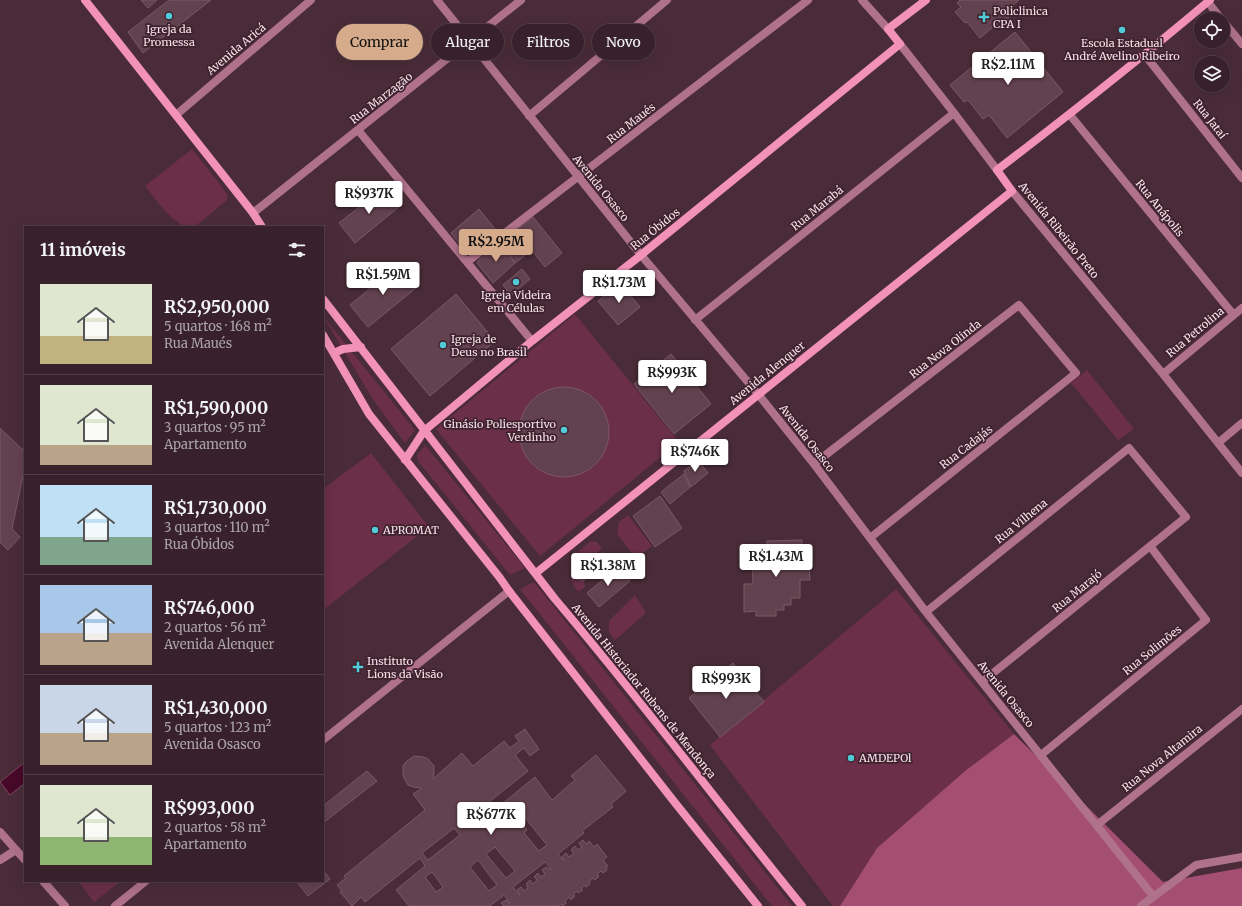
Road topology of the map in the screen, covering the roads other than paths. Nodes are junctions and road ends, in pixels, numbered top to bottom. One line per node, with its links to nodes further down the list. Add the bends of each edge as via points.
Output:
1 (84, 0): 21 (main road)
2 (311, 0): 21 (street, Avenida Aricá)
3 (437, 0): 11 (street, Avenida Osasco)
4 (521, 0): 12 (street, Rua Marzagão)
5 (667, 0): 23 (street)
6 (808, 0): 26 (street, Rua Maués)
7 (862, 0): 13 (street, Avenida Ribeirão Preto)
8 (926, 0): 13 (main road)
9 (1209, 1): 10 (street); 17 (main road)
10 (1217, 12)
11 (456, 24)
12 (492, 24)
13 (888, 29): 15 (main road, Avenida Ribeirão Preto)
14 (1230, 30): 16 (street)
15 (900, 44): 20 (street, Avenida Ribeirão Preto); 31 (main road, Rua Óbidos)
16 (1242, 44)
17 (1145, 55): 22 (main road); 27 (street, Rua Jataí)
18 (447, 60): 24 (street, Rua Marzagão)
19 (484, 60): 23 (street, Avenida Osasco)
20 (954, 113): 25 (street, Avenida Ribeirão Preto); 36 (street, Rua Marabá)
21 (176, 115): 29 (main road)
22 (1070, 115): 25 (main road); 35 (street, Rua Anápolis)
23 (529, 116): 26 (street, Avenida Osasco)
24 (358, 130): 29 (street, Rua Marzagão); 32 (street)
25 (997, 170): 28 (main road, Avenida Ribeirão Preto)
26 (579, 177): 31 (street, Avenida Osasco); 32 (street, Rua Maués)
27 (1242, 178)
28 (1012, 191): 42 (street, Avenida Ribeirão Preto); 43 (main road, Avenida Alenquer)
29 (253, 213): 30 (main road)
30 (261, 226)
31 (641, 255): 36 (street, Avenida Osasco); 38 (main road, Rua Óbidos)
32 (467, 262): 38 (street)
33 (324, 300): 39 (main road, Avenida Historiador Rubens de Mendonça)
34 (1242, 308): 35 (street, Rua Petrolina)
35 (1233, 314): 42 (street, Rua Petrolina)
36 (695, 320): 43 (street, Avenida Osasco)
37 (324, 337): 40 (main road)
38 (532, 341): 45 (main road, Rua Óbidos)
39 (361, 347): 40 (main road); 45 (main road, Avenida Historiador Rubens de Mendonça)
40 (334, 353): 47 (main road, via 369,414)
41 (1076, 374): 48 (street, Rua Nova Olinda, via 1019,305); 51 (street, Rua Cadajás)
42 (1163, 374): 46 (street, Avenida Ribeirão Preto)
43 (758, 394): 48 (street, Avenida Osasco); 53 (main road, Avenida Alenquer)
44 (1242, 423): 46 (street)
45 (424, 431): 47 (main road, Rua Óbidos); 53 (main road, Avenida Historiador Rubens de Mendonça)
46 (1218, 443): 49 (street, Avenida Ribeirão Preto)
47 (405, 460): 54 (main road)
48 (814, 464): 51 (street, Avenida Osasco)
49 (1242, 473)
50 (1186, 517): 52 (street, Rua Marajó); 55 (street, Rua Vilhena, via 1129,448)
51 (870, 538): 55 (street, Avenida Osasco)
52 (1150, 546): 56 (street, Rua Marajó); 59 (street, Rua Solimões, via 1206,620)
53 (536, 573): 72 (main road, Avenida Historiador Rubens de Mendonça)
54 (509, 591): 58 (street); 71 (main road)
55 (926, 612): 56 (street, Avenida Osasco)
56 (982, 682): 59 (street, Avenida Osasco)
57 (1242, 709): 60 (street, Rua Nova Altamira)
58 (324, 739)
59 (1041, 755): 60 (street, Avenida Osasco)
60 (1097, 825): 68 (street, Avenida Osasco)
61 (0, 832): 62 (street)
62 (16, 850): 64 (street); 65 (street)
63 (1242, 857): 68 (street, via 1196,865)
64 (24, 859)
65 (0, 860)
66 (44, 882): 69 (street)
67 (145, 882): 70 (street)
68 (1153, 896): 73 (street)
69 (65, 906)
70 (115, 906)
71 (758, 906)
72 (802, 906)
73 (1141, 906)

